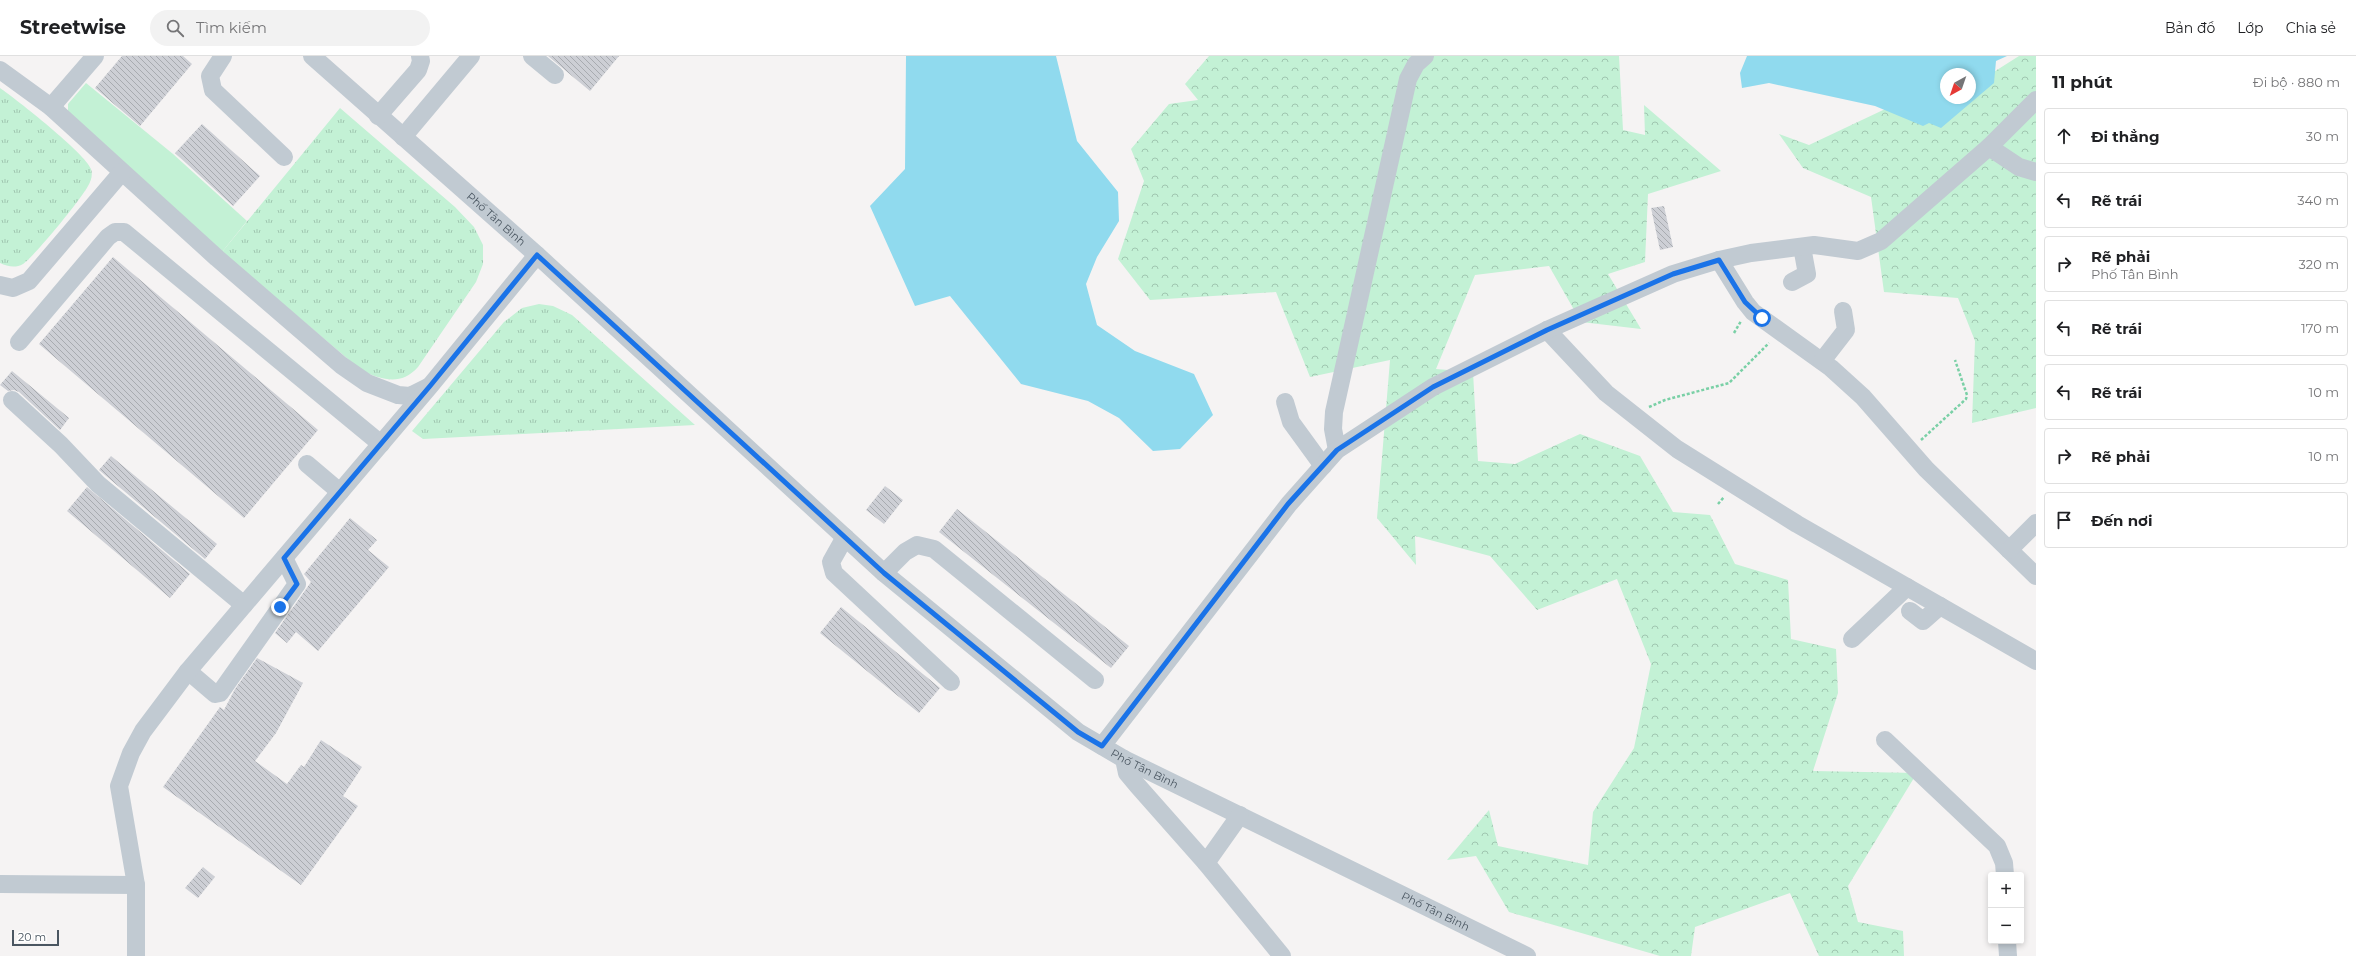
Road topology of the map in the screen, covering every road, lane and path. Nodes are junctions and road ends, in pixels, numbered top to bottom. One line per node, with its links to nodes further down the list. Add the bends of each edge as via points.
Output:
1 (95, 56): 11 (street)
2 (223, 56): 15 (street, via 210,76 213,90)
3 (312, 56): 12 (street, Phố Tân Bình)
4 (420, 56): 12 (street, via 418,70)
5 (471, 56): 13 (street)
6 (532, 56): 9 (street)
7 (1425, 56): 34 (street, via 1416,64 1408,80 1384,184 1334,412 1333,429)
8 (0, 70): 11 (street)
9 (555, 75)
10 (2036, 100): 14 (street)
11 (51, 107): 16 (street)
12 (378, 116): 13 (street, Phố Tân Bình)
13 (403, 137): 19 (street, Phố Tân Bình)
14 (1989, 147): 17 (street, via 2019,167); 18 (street, via 1881,242 1870,248 1858,251 1814,245)
15 (284, 158)
16 (122, 172): 22 (street, via 29,281 13,288); 29 (street, via 295,328 357,377 382,390 403,396 415,394)
17 (2036, 172)
18 (1802, 247): 20 (street); 21 (street, via 1807,274)
19 (537, 255): 29 (street); 40 (street, Phố Tân Bình)
20 (1719, 260): 24 (street, via 1673,274); 25 (street, via 1745,302 1754,312)
21 (1792, 282)
22 (0, 285)
23 (1842, 311): 28 (street, via 1846,330)
24 (1547, 330): 32 (street, via 1606,393); 34 (street, via 1433,387)
25 (1781, 331): 28 (street); 32 (path, via 1729,383 1665,400 1642,410)
26 (19, 342): 33 (street, via 108,237 115,232 124,232)
27 (1954, 360): 35 (path, via 1966,399)
28 (1822, 361): 35 (street, via 1863,397)
29 (430, 386): 33 (street)
30 (12, 400): 46 (street, via 61,445 98,484)
31 (1285, 402): 37 (street, via 1291,422)
32 (1636, 416): 45 (street, via 1677,449 1797,524)
33 (381, 444): 38 (street)
34 (1337, 450): 37 (street)
35 (1909, 450): 41 (street)
36 (307, 464): 38 (street)
37 (1324, 466): 55 (street, via 1288,504)
38 (340, 492): 42 (street)
39 (2036, 523): 41 (street)
40 (845, 537): 43 (street, Phố Tân Bình); 53 (street, via 831,562 834,573)
41 (2009, 550): 44 (street)
42 (284, 558): 46 (street); 51 (street, via 297,584 220,693 214,694)
43 (884, 573): 52 (street, via 905,552 917,545 934,549); 55 (street, Phố Tân Bình, via 1078,732)
44 (2036, 576)
45 (1908, 588): 47 (street); 49 (street)
46 (244, 605): 51 (street)
47 (1940, 606): 48 (street, via 1924,621); 50 (street)
48 (1910, 611)
49 (1852, 639)
50 (2036, 661)
51 (188, 671): 61 (street, via 137,742 119,786)
52 (1095, 680)
53 (952, 682)
54 (1885, 740): 59 (street, via 1997,846)
55 (1102, 746): 56 (street, Phố Tân Bình)
56 (1124, 758): 57 (street, Phố Tân Bình); 58 (street, via 1127,773)
57 (1240, 815): 58 (street); 65 (street, Phố Tân Bình)
58 (1206, 863): 64 (street)
59 (2005, 872)
60 (0, 884): 61 (street)
61 (136, 885): 63 (street)
62 (2008, 944): 66 (street)
63 (136, 956)
64 (1282, 956)
65 (1527, 956)
66 (2008, 956)

